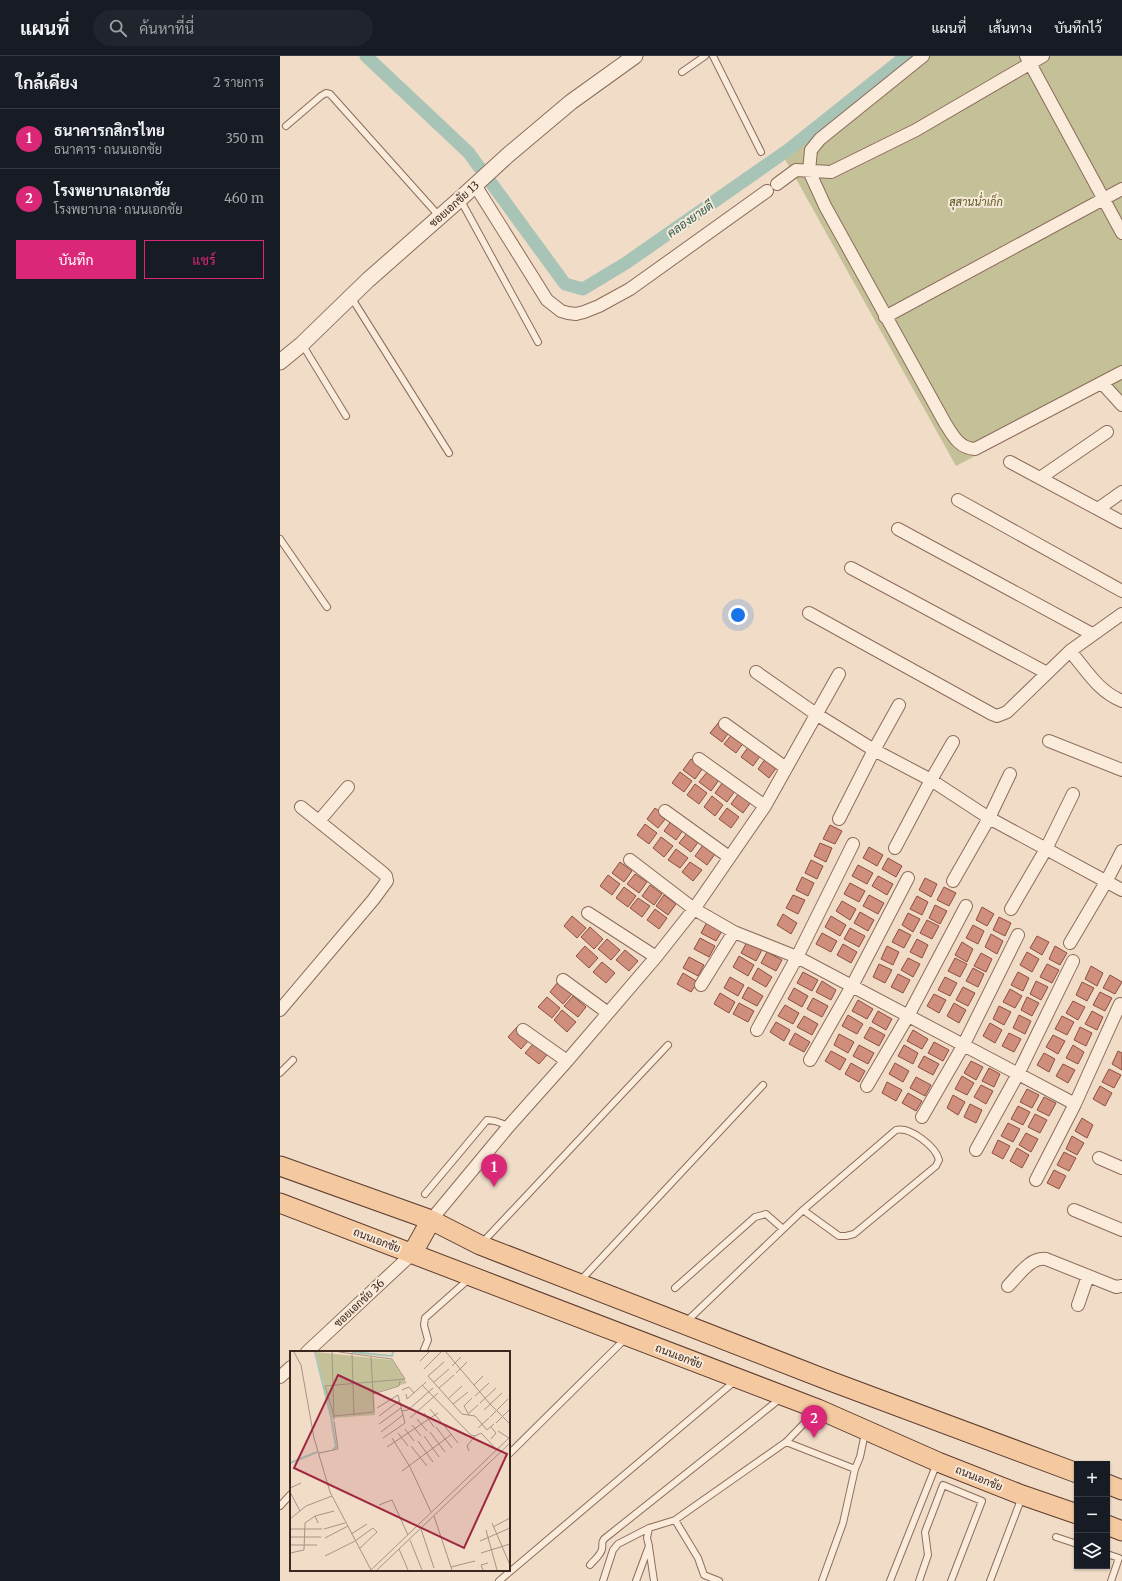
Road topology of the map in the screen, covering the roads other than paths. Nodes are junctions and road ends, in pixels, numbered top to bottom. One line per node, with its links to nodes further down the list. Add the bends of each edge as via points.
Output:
1 (635, 56): 11 (street, ซอยเอกชัย 13, via 571,102)
2 (705, 56): 7 (lane)
3 (713, 56): 9 (lane)
4 (923, 56): 10 (street, via 820,139 811,150)
5 (1043, 56): 6 (street)
6 (1028, 60): 10 (street, via 916,130 831,172); 14 (street)
7 (682, 72)
8 (286, 126): 15 (lane, via 321,96 330,94)
9 (761, 152)
10 (809, 171): 11 (street, via 796,170 630,289 599,306 576,314 561,311 547,300); 18 (street, via 825,206)
11 (475, 185): 13 (street, ซอยเอกชัย 13)
12 (1122, 189): 14 (street)
13 (460, 199): 15 (street, ซอยเอกชัย 13); 19 (lane)
14 (1104, 199): 16 (street); 18 (street)
15 (440, 217): 17 (street, ซอยเอกชัย 13)
16 (1122, 233)
17 (350, 296): 20 (street, ซอยเอกชัย 13); 27 (lane)
18 (886, 316): 23 (street, via 945,423 962,446 969,449 976,450)
19 (538, 342)
20 (302, 344): 21 (street, ซอยเอกชัย 13); 25 (lane)
21 (280, 362)
22 (1122, 372): 23 (street)
23 (1102, 383): 24 (street)
24 (1122, 405)
25 (346, 416)
26 (1107, 432): 29 (street)
27 (449, 453)
28 (1010, 462): 29 (street)
29 (1040, 478): 32 (street)
30 (1122, 492): 32 (street)
31 (958, 500): 37 (street)
32 (1098, 509): 33 (street)
33 (1122, 522)
34 (898, 529): 41 (street)
35 (280, 539): 38 (lane)
36 (851, 568): 44 (street)
37 (1122, 591)
38 (328, 607)
39 (809, 613): 44 (street, via 997,716 1007,712)
40 (1122, 614): 41 (street)
41 (1092, 634): 42 (street)
42 (1070, 651): 44 (street); 46 (street, via 1099,687)
43 (756, 672): 48 (street)
44 (1047, 673)
45 (839, 674): 48 (street)
46 (1122, 702)
47 (899, 705): 52 (street)
48 (816, 714): 52 (street); 54 (street)
49 (726, 724): 54 (street)
50 (1049, 741): 55 (street)
51 (953, 742): 57 (street)
52 (874, 750): 57 (street); 64 (street)
53 (699, 759): 60 (street)
54 (786, 768): 60 (street)
55 (1122, 770)
56 (1010, 774): 63 (street)
57 (931, 780): 63 (street); 67 (street)
58 (348, 787): 65 (street)
59 (1073, 794): 68 (street)
60 (765, 806): 70 (street)
61 (301, 807): 65 (street)
62 (665, 811): 70 (street)
63 (989, 818): 68 (street); 73 (street)
64 (839, 819)
65 (319, 821): 90 (street, via 383,873 387,881)
66 (853, 844): 84 (street)
67 (895, 848)
68 (1046, 849): 74 (street); 78 (street)
69 (1122, 851): 74 (street)
70 (729, 857): 77 (street)
71 (630, 860): 77 (street)
72 (908, 878): 88 (street)
73 (953, 881)
74 (1106, 882): 75 (street); 82 (street)
75 (1122, 890)
76 (966, 906): 92 (street)
77 (694, 908): 80 (street); 83 (street)
78 (1011, 909)
79 (588, 913): 83 (street)
80 (734, 932): 84 (street); 87 (street)
81 (1018, 934): 96 (street)
82 (1070, 943)
83 (656, 957): 91 (street)
84 (797, 957): 88 (street); 94 (street)
85 (1073, 961): 101 (street)
86 (563, 980): 91 (street)
87 (701, 985)
88 (852, 986): 92 (street); 98 (street)
89 (1120, 1004): 104 (street)
90 (280, 1010)
91 (608, 1013): 99 (street)
92 (908, 1016): 96 (street); 103 (street)
93 (523, 1030): 99 (street)
94 (757, 1030)
95 (668, 1045): 119 (lane)
96 (963, 1046): 101 (street); 105 (street)
97 (293, 1060): 100 (lane)
98 (810, 1060)
99 (567, 1061): 106 (street)
100 (280, 1073)
101 (1018, 1074): 104 (street); 107 (street)
102 (763, 1084): 123 (lane)
103 (867, 1086)
104 (1075, 1104): 111 (street)
105 (922, 1117)
106 (509, 1126): 112 (lane, via 487,1120); 116 (street)
107 (976, 1150)
108 (1099, 1158): 110 (street)
109 (280, 1166): 116 (main road)
110 (1122, 1168)
111 (1036, 1180)
112 (426, 1194)
113 (280, 1203): 120 (main road, ถนนเอกชัย)
114 (803, 1210): 114 (lane, via 839,1236 854,1234 936,1166 938,1154 910,1132 896,1130); 117 (lane)
115 (1074, 1210): 118 (street)
116 (431, 1220): 119 (main road); 120 (main road)
117 (783, 1229): 126 (lane, via 766,1214 755,1217); 128 (lane)
118 (1122, 1230)
119 (480, 1245): 123 (main road)
120 (412, 1254): 122 (main road, ถนนเอกชัย); 130 (street, ซอยเอกชัย 36)
121 (1088, 1276): 124 (street, via 1040,1258 1033,1261); 125 (street, via 1116,1288); 127 (street)
122 (471, 1277): 129 (main road, ถนนเอกชัย); 131 (lane, via 425,1318 428,1340)
123 (577, 1283): 128 (main road)
124 (1008, 1286)
125 (1122, 1286)
126 (675, 1288)
127 (1078, 1305)
128 (684, 1324): 142 (main road)
129 (627, 1336): 134 (main road, ถนนเอกชัย); 139 (lane)
130 (308, 1351)
131 (423, 1351)
132 (290, 1368): 133 (street)
133 (280, 1377)
134 (738, 1379): 135 (main road, ถนนเอกชัย); 156 (lane)
135 (782, 1397): 136 (main road, ถนนเอกชัย); 155 (lane, via 604,1539 600,1555)
136 (818, 1409): 137 (main road, ถนนเอกชัย); 138 (lane)
137 (865, 1430): 140 (main road, ถนนเอกชัย); 141 (lane)
138 (786, 1442): 141 (lane); 147 (lane)
139 (510, 1453)
140 (938, 1462): 144 (main road, ถนนเอกชัย); 162 (lane)
141 (855, 1469): 161 (lane, via 843,1523)
142 (1074, 1472)
143 (290, 1495): 145 (lane)
144 (1022, 1495): 146 (main road, ถนนเอกชัย); 165 (lane)
145 (280, 1506)
146 (1074, 1513)
147 (675, 1520): 149 (lane); 160 (lane, via 698,1558 704,1576)
148 (1110, 1526): 150 (main road)
149 (649, 1528): 153 (lane); 157 (lane, via 618,1544 613,1550)
150 (1122, 1531)
151 (1056, 1537): 152 (lane)
152 (1074, 1543)
153 (649, 1546): 158 (lane); 159 (lane)
154 (1110, 1555): 166 (lane, via 1119,1558)
155 (590, 1565)
156 (499, 1581)
157 (603, 1581)
158 (636, 1581)
159 (654, 1581)
160 (719, 1581)
161 (822, 1581)
162 (890, 1581)
163 (919, 1581): 164 (lane, via 928,1555 925,1532 943,1485 982,1501)
164 (951, 1581)
165 (990, 1581)
166 (1111, 1581)

